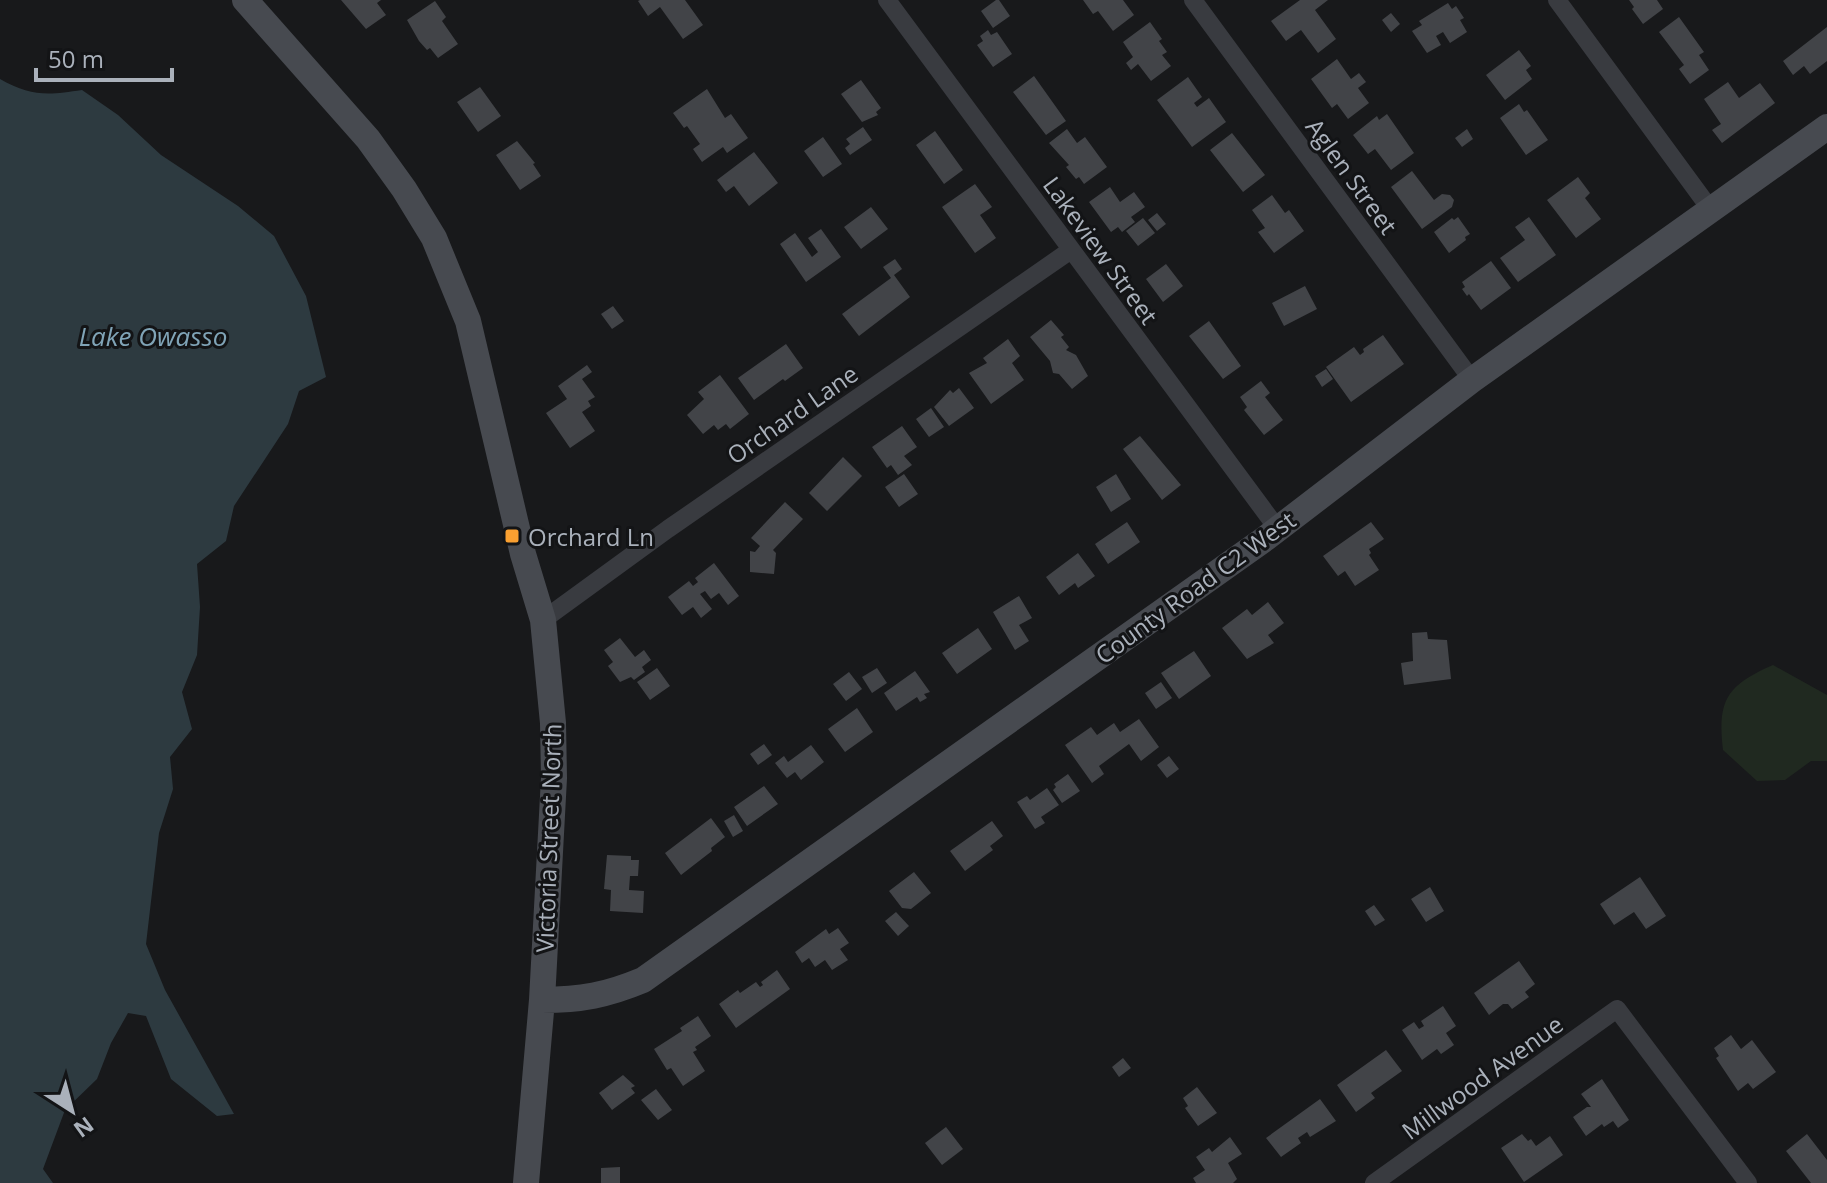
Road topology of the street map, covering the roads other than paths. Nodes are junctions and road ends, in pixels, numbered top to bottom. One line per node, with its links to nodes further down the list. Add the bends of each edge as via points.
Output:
1 (245, 0): 10 (street, Victoria Street North, via 368,139 434,238 468,321)
2 (887, 0): 7 (street, Lakeview Street)
3 (1193, 0): 8 (street, Aglen Street)
4 (1557, 0): 6 (street)
5 (1827, 127): 6 (street, County Road C2 West)
6 (1711, 210): 8 (street, County Road C2 West)
7 (1071, 250): 9 (street, Lakeview Street); 10 (street, Orchard Lane)
8 (1472, 380): 9 (street, County Road C2 West)
9 (1277, 528): 11 (street, County Road C2 West, via 643,980 579,1000)
10 (543, 620): 11 (street, Victoria Street North, via 554,778)
11 (542, 1000): 12 (street, Victoria Street North)
12 (526, 1183)
13 (1374, 1183): 14 (street, Millwood Avenue, via 1617,1009)
14 (1748, 1183)

